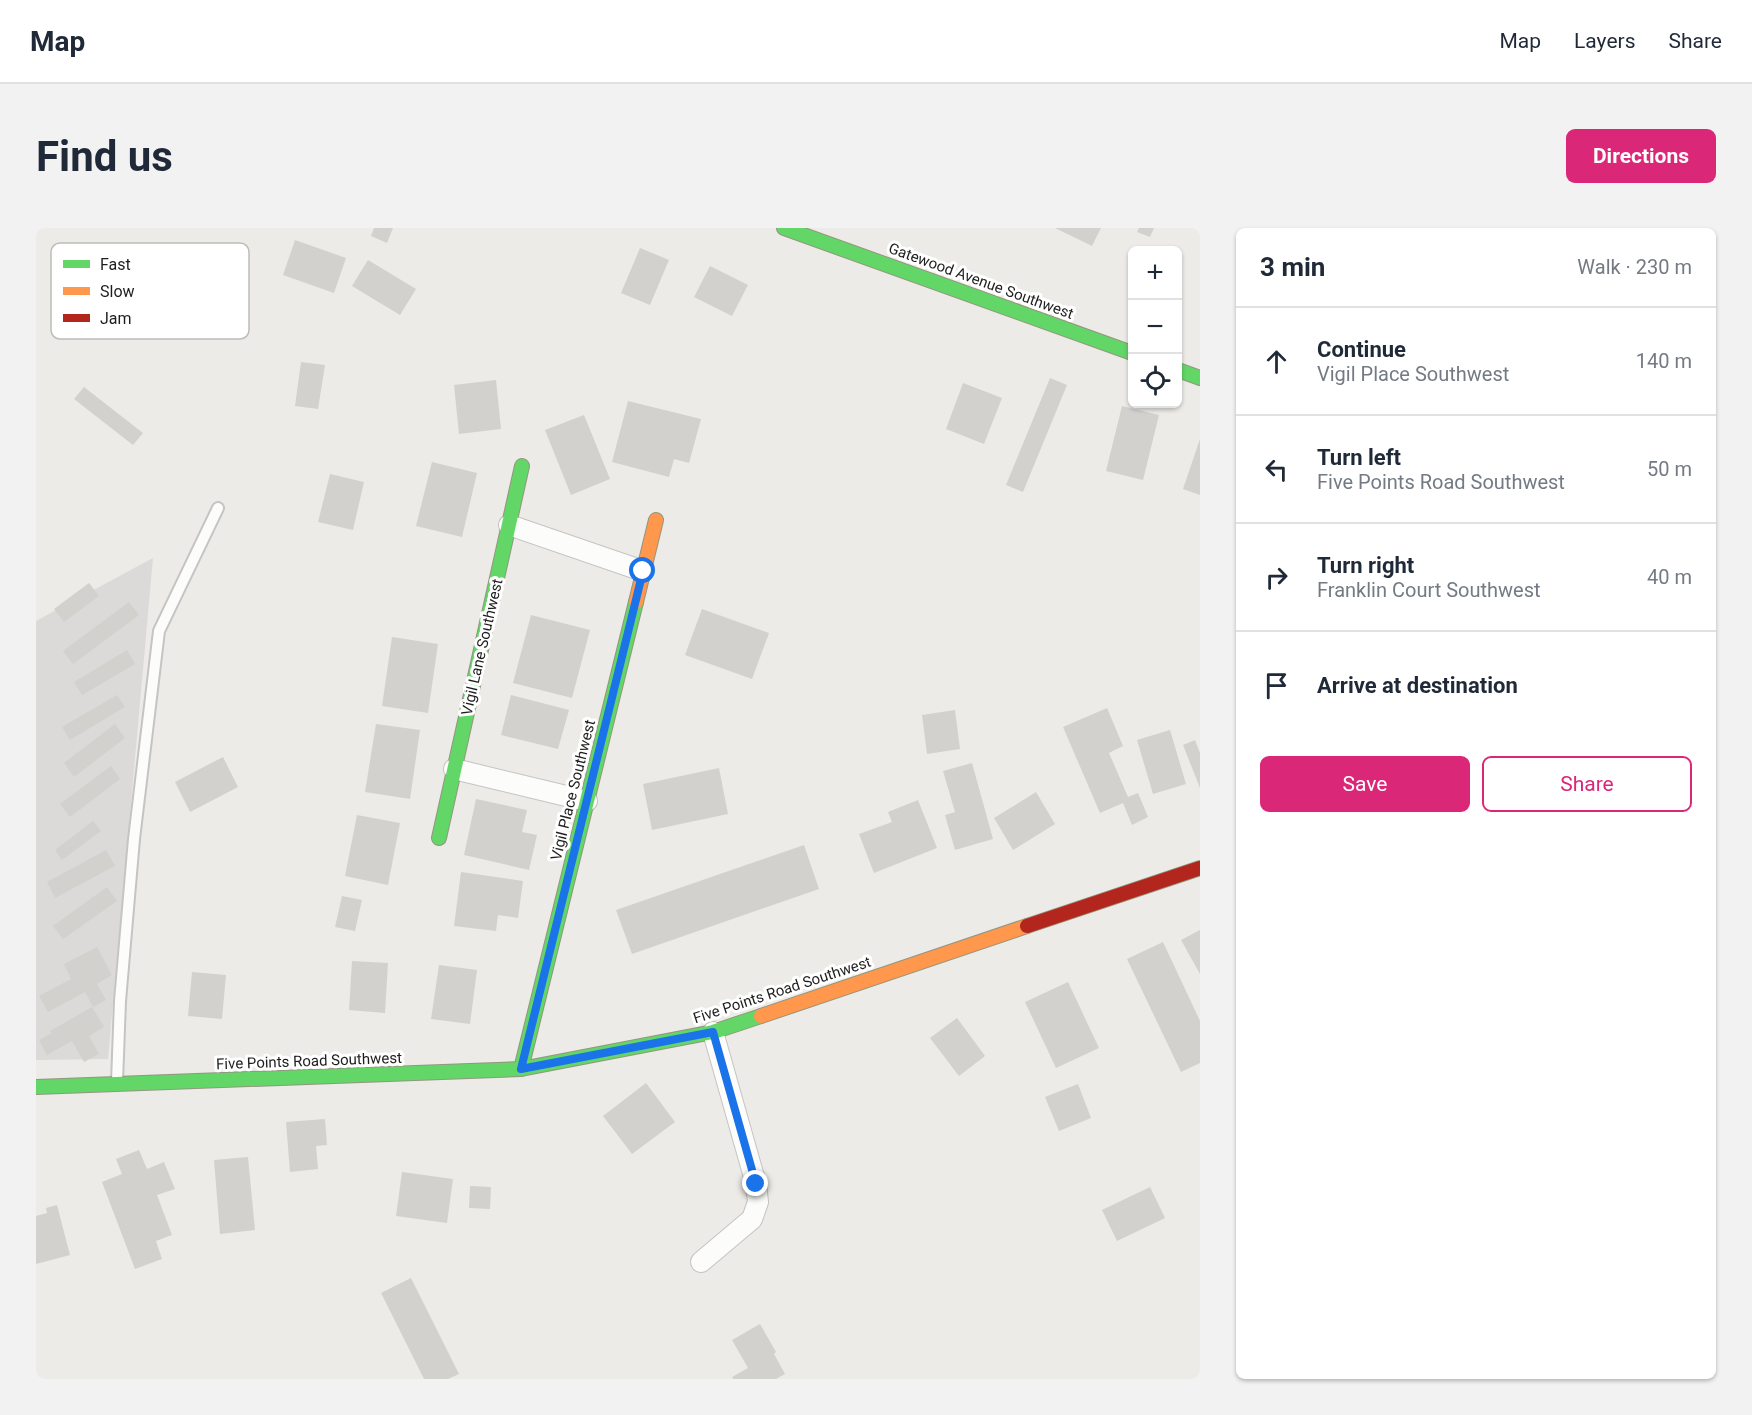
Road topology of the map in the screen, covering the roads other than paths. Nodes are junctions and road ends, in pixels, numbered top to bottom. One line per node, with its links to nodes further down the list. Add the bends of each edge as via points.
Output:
1 (784, 228): 2 (street, Gatewood Avenue Southwest)
2 (1128, 352)
3 (1182, 371): 4 (street)
4 (1200, 378)
5 (522, 466): 8 (street, Vigil Lane Southwest)
6 (218, 508): 16 (lane, via 159,631 134,839)
7 (656, 520): 9 (street, Vigil Place Southwest)
8 (509, 525): 9 (street); 10 (street, Vigil Lane Southwest)
9 (643, 571): 11 (street, Vigil Place Southwest)
10 (454, 769): 11 (street); 12 (street, Vigil Lane Southwest)
11 (587, 801): 15 (street, Vigil Place Southwest)
12 (439, 838)
13 (1200, 868): 14 (street, Five Points Road Southwest)
14 (713, 1032): 15 (street, Five Points Road Southwest); 18 (street, via 758,1202 752,1219)
15 (521, 1069): 16 (street, Five Points Road Southwest)
16 (117, 1085): 17 (street, Five Points Road Southwest)
17 (36, 1087)
18 (701, 1262)

